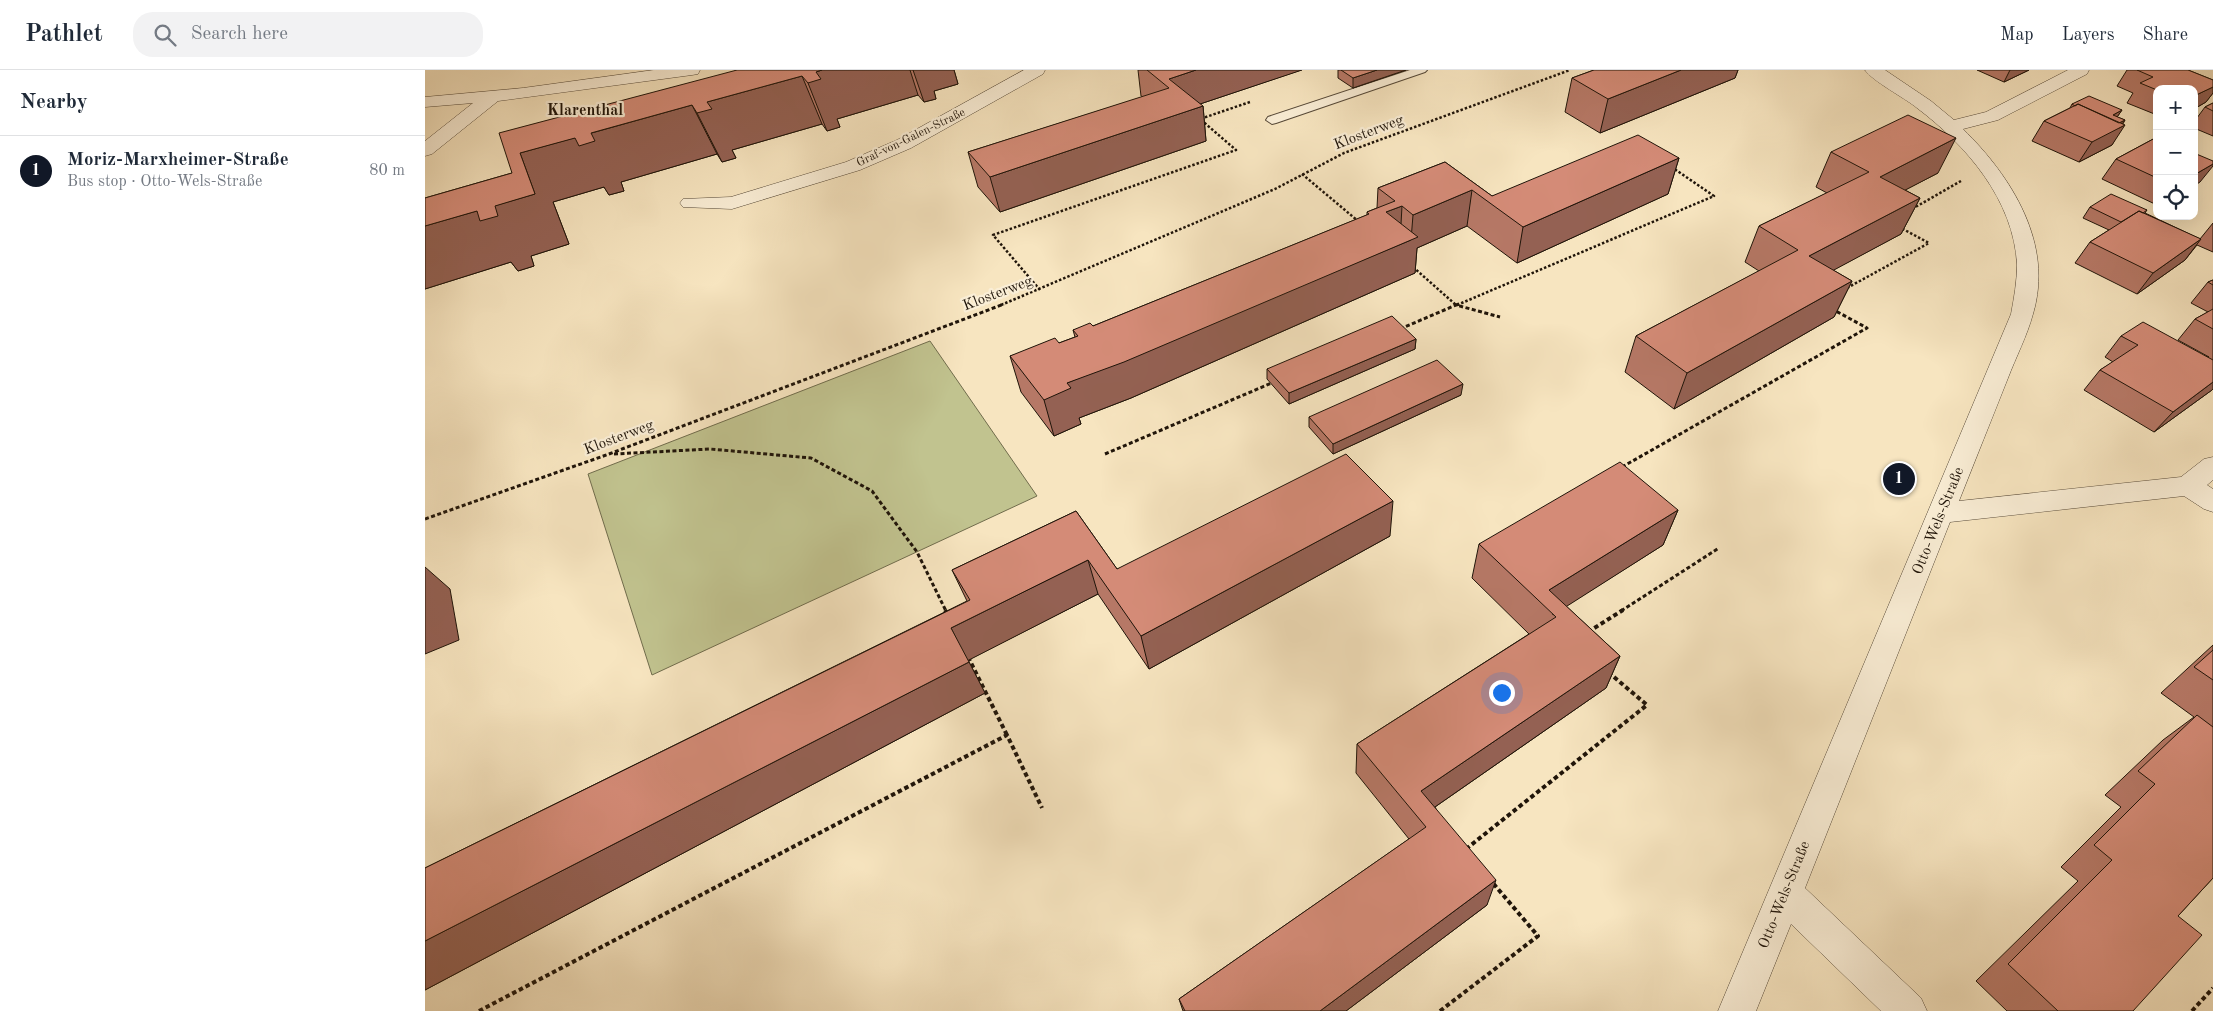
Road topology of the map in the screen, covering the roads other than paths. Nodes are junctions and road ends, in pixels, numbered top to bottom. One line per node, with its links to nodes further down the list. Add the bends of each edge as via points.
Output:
1 (691, 70): 6 (street)
2 (1037, 70): 11 (street, Graf-von-Galen-Straße, via 904,144 853,166 732,203)
3 (1421, 70): 8 (lane)
4 (1873, 70): 9 (street, Otto-Wels-Straße, via 1909,93)
5 (2081, 70): 9 (street, via 1992,116)
6 (493, 96): 7 (street); 10 (street)
7 (425, 102)
8 (1272, 120)
9 (1951, 127): 15 (street, Otto-Wels-Straße, via 2002,189 2022,236 2027,260 2027,287 2022,314)
10 (425, 150)
11 (690, 203)
12 (2213, 466): 13 (street)
13 (2188, 486): 14 (street); 15 (street)
14 (2213, 502)
15 (1942, 513): 16 (street, Otto-Wels-Straße)
16 (1785, 894): 17 (street, Otto-Wels-Straße); 18 (street)
17 (1737, 1011)
18 (1907, 1011)

